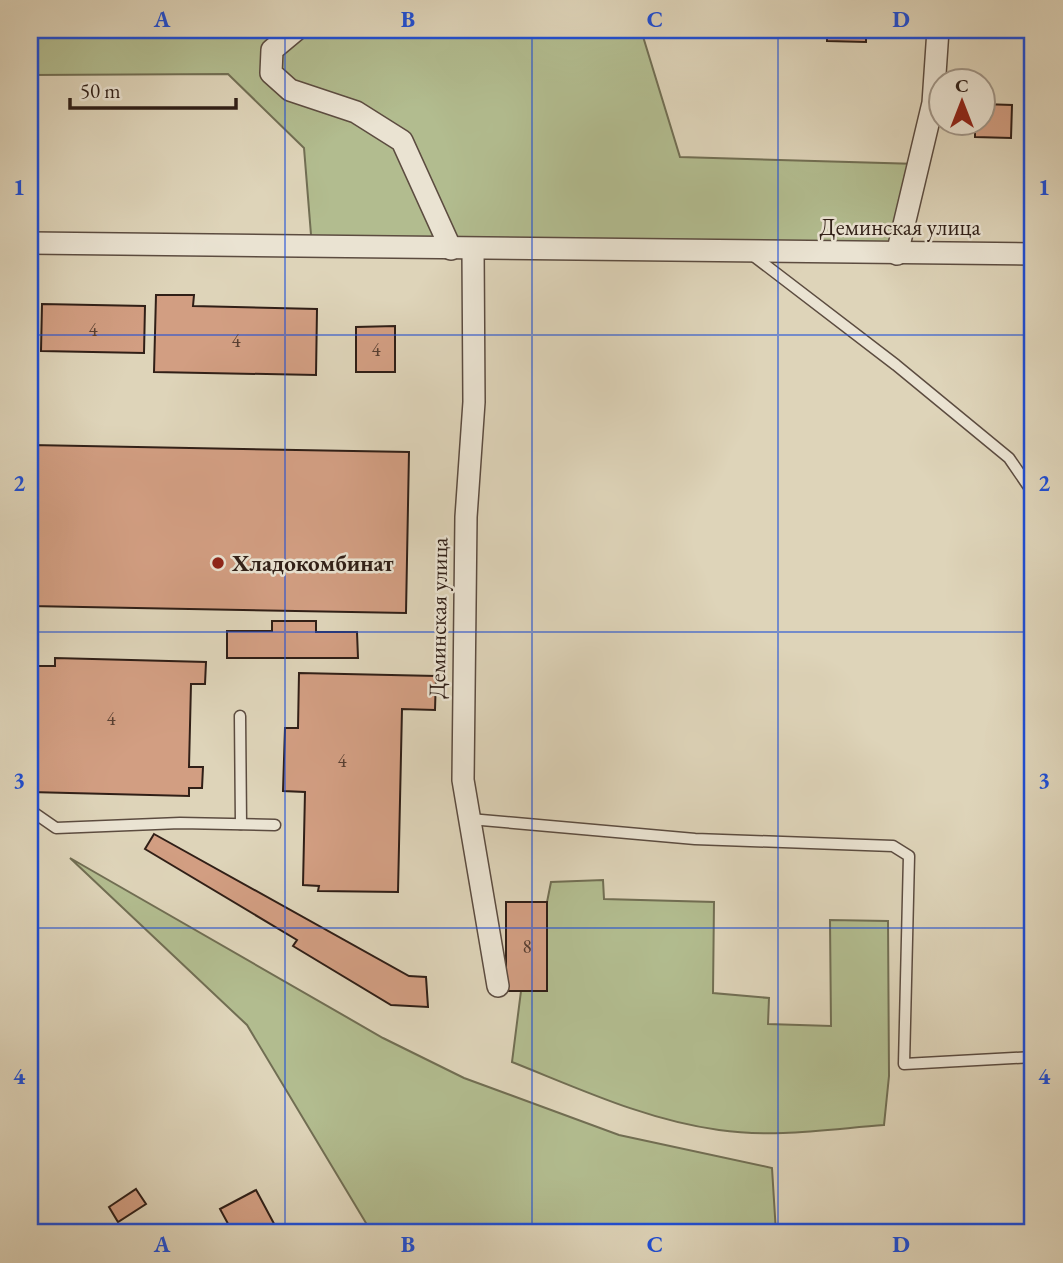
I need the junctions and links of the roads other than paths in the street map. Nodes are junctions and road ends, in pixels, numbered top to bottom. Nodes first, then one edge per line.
1 (296, 30) edge
2 (938, 30) edge
3 (30, 243) edge
4 (451, 249) junction
5 (473, 249) junction
6 (749, 252) junction
7 (897, 254) junction
8 (1033, 254) edge
9 (1033, 494) edge
10 (240, 716) dead end
11 (30, 810) edge
12 (470, 819) junction
13 (241, 824) junction
14 (275, 825) dead end
15 (498, 986) dead end
16 (1033, 1057) edge

1 - 4 street
2 - 7 street
3 - 4 street, Деминская улица
4 - 5 street, Деминская улица
5 - 6 street, Деминская улица
5 - 12 street, Деминская улица
6 - 7 street, Деминская улица
6 - 9 lane
7 - 8 street, Деминская улица
10 - 13 lane
11 - 13 lane
12 - 15 street, Деминская улица
12 - 16 lane
13 - 14 lane

